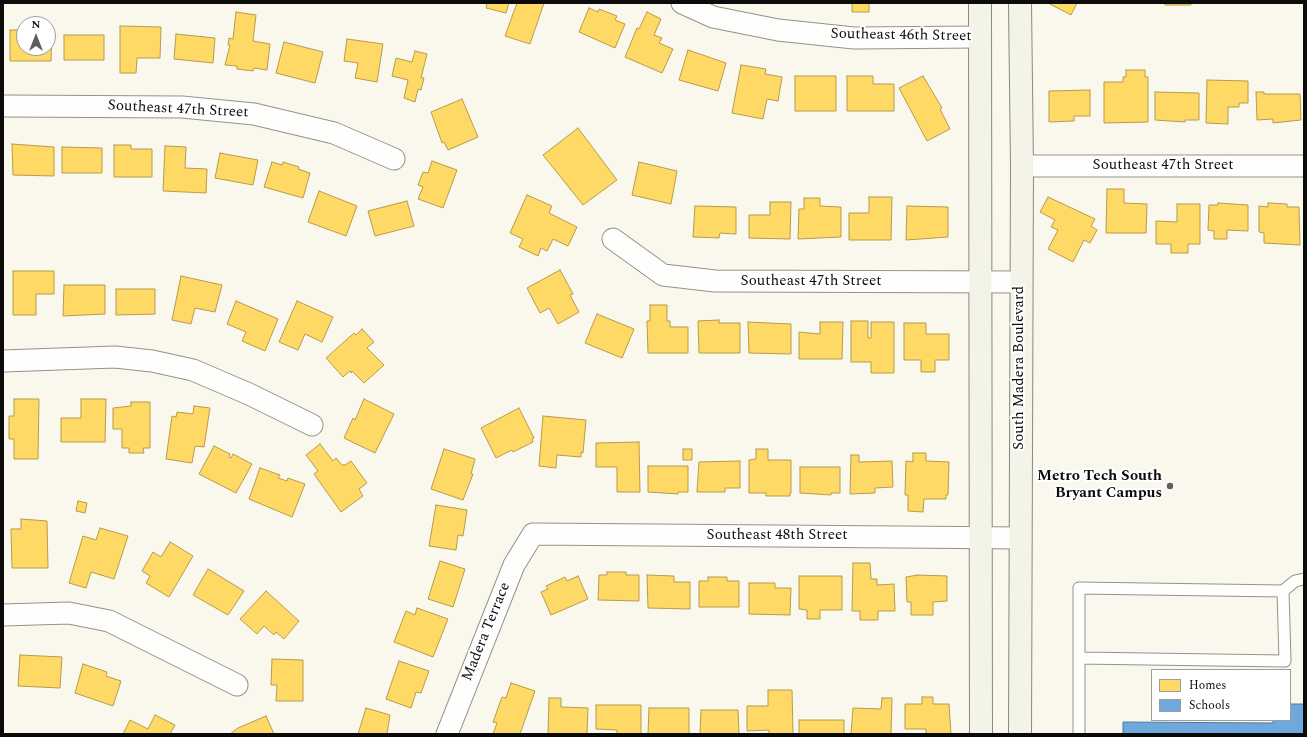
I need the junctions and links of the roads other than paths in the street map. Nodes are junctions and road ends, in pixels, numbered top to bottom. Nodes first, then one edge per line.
1 (682, 3) edge
2 (980, 3) edge
3 (1020, 3) edge
4 (980, 36) junction
5 (3, 106) edge
6 (394, 159) dead end
7 (1022, 166) junction
8 (1304, 166) edge
9 (614, 239) dead end
10 (980, 282) junction
11 (1020, 282) junction
12 (3, 361) edge
13 (312, 425) dead end
14 (534, 534) joint
15 (980, 537) junction
16 (1020, 538) junction
17 (1304, 579) edge
18 (1282, 592) junction
19 (3, 615) edge
20 (1079, 658) junction
21 (237, 686) dead end
22 (448, 734) edge
23 (981, 734) edge
24 (1020, 734) edge
25 (1079, 734) edge

1 - 4 street, Southeast 46th Street
2 - 4 street
3 - 7 street, South Madera Boulevard
4 - 10 street
5 - 6 street, Southeast 47th Street
7 - 8 street, Southeast 47th Street
7 - 11 street, South Madera Boulevard
9 - 10 street, Southeast 47th Street
10 - 11 street, Southeast 47th Street
10 - 15 street
11 - 16 street, South Madera Boulevard
12 - 13 street
14 - 15 street, Southeast 48th Street
14 - 22 street, Madera Terrace
15 - 16 street, Southeast 48th Street
15 - 23 street
16 - 24 street, South Madera Boulevard
17 - 18 lane
18 - 20 lane
18 - 20 lane
19 - 21 street
20 - 25 lane

